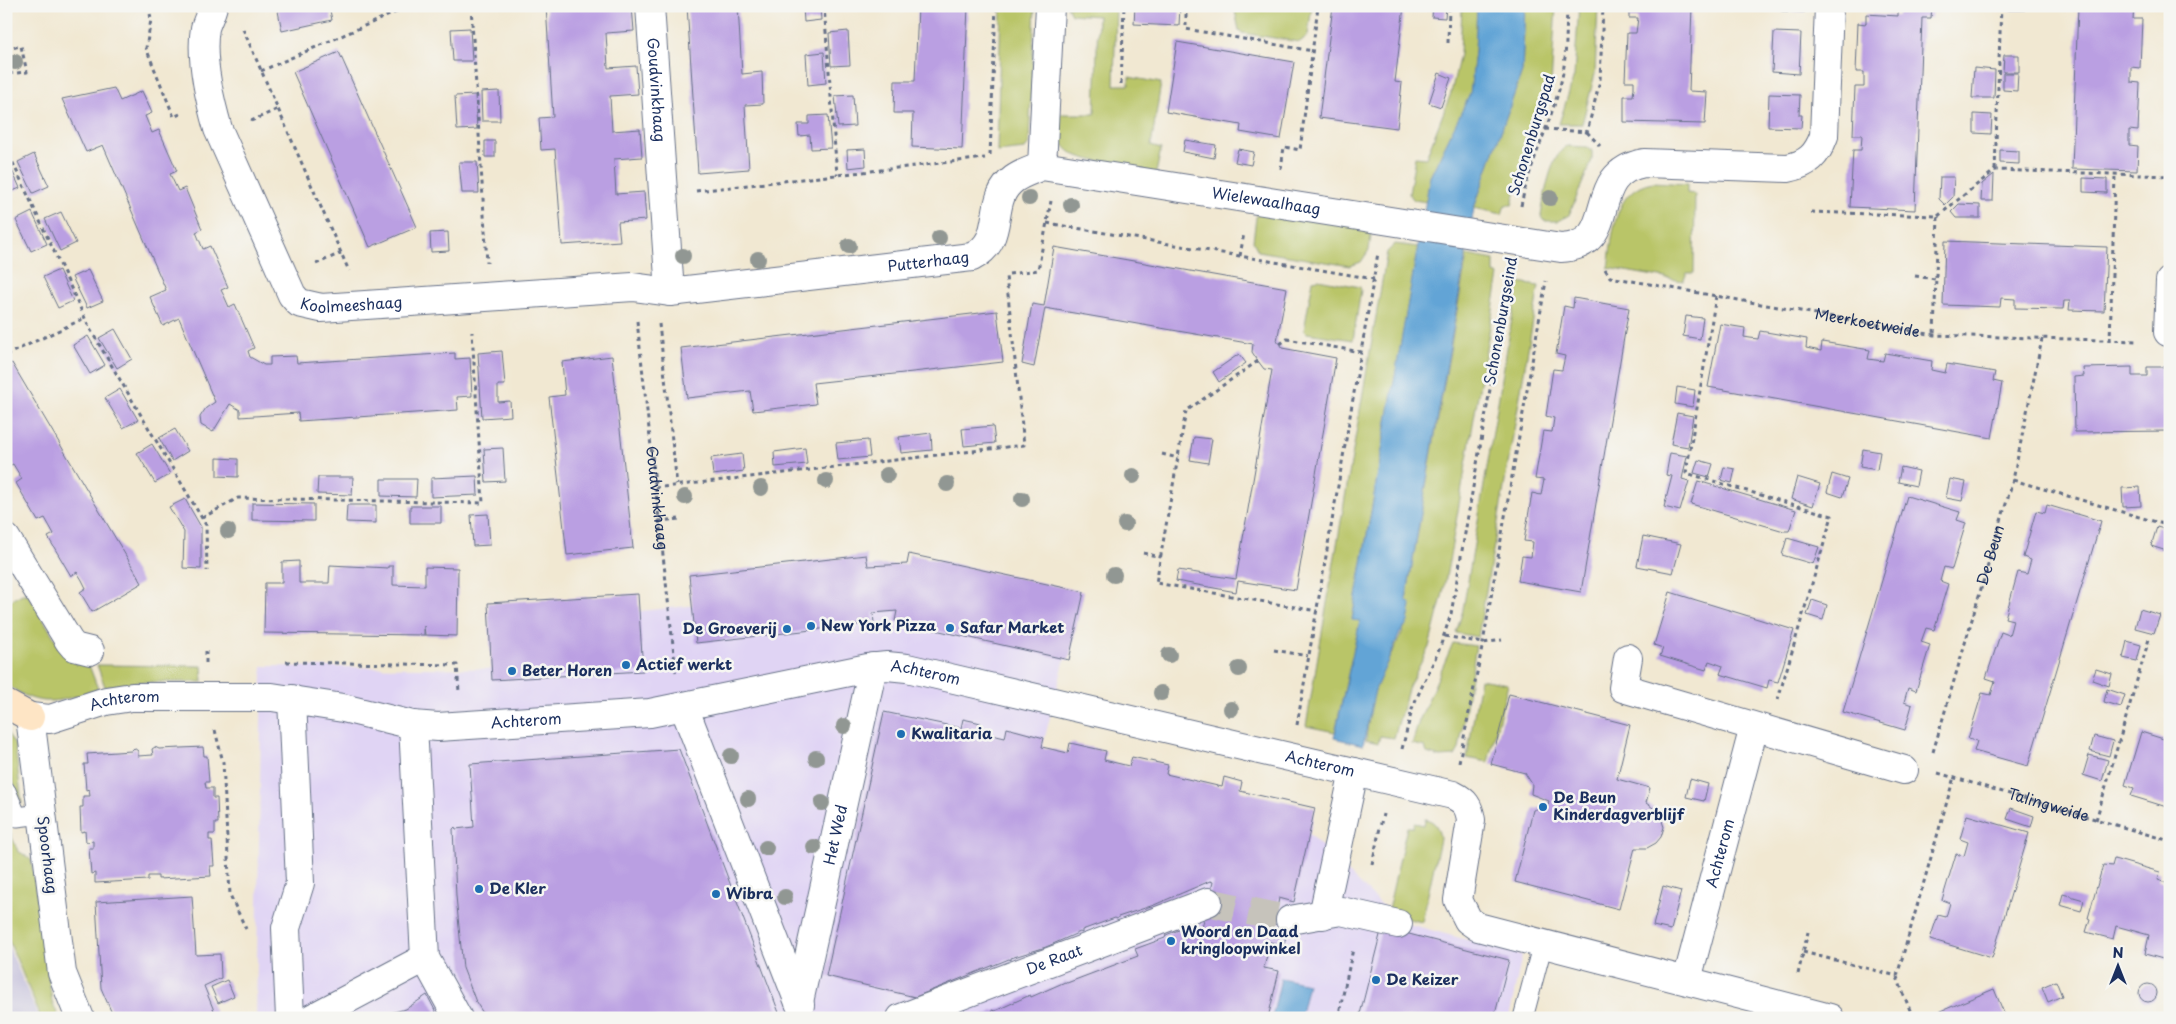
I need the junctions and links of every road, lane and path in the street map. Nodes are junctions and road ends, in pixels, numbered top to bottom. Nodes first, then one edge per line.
1 (149, 6) edge
2 (410, 6) edge
3 (471, 6) edge
4 (650, 6) edge
5 (824, 6) edge
6 (996, 6) edge
7 (1050, 6) edge
8 (1124, 6) edge
9 (1186, 6) edge
10 (1318, 6) edge
11 (1449, 6) edge
12 (1567, 6) edge
13 (1603, 6) edge
14 (1829, 6) edge
15 (2001, 6) edge
16 (210, 13) edge
17 (1448, 43) dead end
18 (6, 49) edge
19 (1312, 51) junction
20 (261, 71) junction
21 (6, 74) edge
22 (1121, 84) dead end
23 (211, 102) junction
24 (1545, 129) junction
25 (6, 148) edge
26 (1300, 150) dead end
27 (990, 158) junction
28 (1042, 166) junction
29 (1994, 170) junction
30 (837, 175) junction
31 (2114, 175) junction
32 (2170, 176) edge
33 (663, 195) junction
34 (1811, 212) dead end
35 (1938, 216) junction
36 (1397, 222) junction
37 (1047, 223) junction
38 (1503, 239) junction
39 (1586, 242) junction
40 (1915, 276) dead end
41 (1374, 279) junction
42 (1935, 279) junction
43 (2170, 281) edge
44 (633, 286) junction
45 (670, 292) junction
46 (1716, 296) junction
47 (480, 297) junction
48 (364, 305) junction
49 (85, 318) junction
50 (2169, 332) edge
51 (1934, 335) junction
52 (2042, 339) junction
53 (2110, 340) junction
54 (1280, 344) dead end
55 (1361, 352) junction
56 (6, 355) edge
57 (1258, 361) dead end
58 (1162, 454) dead end
59 (1178, 458) junction
60 (2013, 480) junction
61 (677, 485) junction
62 (655, 488) junction
63 (202, 518) junction
64 (680, 519) dead end
65 (659, 522) junction
66 (2170, 526) edge
67 (6, 538) edge
68 (1143, 553) dead end
69 (1161, 557) junction
70 (207, 571) dead end
71 (1316, 611) junction
72 (1445, 636) junction
73 (2150, 639) dead end
74 (1502, 640) dead end
75 (1483, 642) junction
76 (1274, 650) dead end
77 (90, 651) dead end
78 (206, 651) dead end
79 (1308, 656) junction
80 (1628, 658) dead end
81 (206, 661) junction
82 (216, 661) dead end
83 (283, 662) dead end
84 (873, 667) junction
85 (205, 696) junction
86 (292, 699) junction
87 (6, 704) edge
88 (684, 707) junction
89 (30, 717) junction
90 (413, 725) junction
91 (460, 725) junction
92 (1761, 728) junction
93 (1291, 757) junction
94 (1930, 760) dead end
95 (1904, 770) dead end
96 (1354, 772) junction
97 (1936, 772) dead end
98 (1954, 777) junction
99 (1395, 781) junction
100 (6, 792) edge
101 (1453, 795) junction
102 (42, 814) junction
103 (2096, 820) junction
104 (2170, 841) edge
105 (1208, 902) tunnel mouth
106 (1322, 915) junction
107 (1290, 920) tunnel mouth
108 (1398, 924) dead end
109 (246, 929) dead end
110 (1808, 932) dead end
111 (1542, 943) junction
112 (1803, 952) junction
113 (425, 958) junction
114 (1897, 976) junction
115 (1687, 980) junction
116 (1790, 1006) junction
117 (802, 1010) edge
118 (1913, 1016) edge
119 (80, 1018) edge
120 (290, 1018) edge
121 (312, 1018) edge
122 (458, 1018) edge
123 (901, 1018) edge
124 (1523, 1018) edge
125 (1830, 1018) edge
126 (1903, 1018) edge

1 - 23 path
2 - 20 path
3 - 47 path
4 - 33 street, Goudvinkhaag
5 - 30 path
6 - 27 path
7 - 28 street
8 - 22 path
9 - 19 path
10 - 19 path
11 - 17 path
12 - 24 path, Schonenburgspad
13 - 24 path
14 - 39 street
15 - 29 path
16 - 20 path
16 - 23 street, Koolmeeshaag
18 - 21 path
19 - 26 path
20 - 48 path
23 - 48 street, Koolmeeshaag
24 - 38 path, Schonenburgspad
25 - 49 path
27 - 28 path
27 - 30 path
28 - 36 street, Wielewaalhaag
28 - 37 path
28 - 45 street, Putterhaag
29 - 31 path
29 - 35 path
30 - 33 path
31 - 32 path
31 - 53 path
33 - 45 street, Goudvinkhaag
34 - 35 path
35 - 42 path
36 - 38 street, Wielewaalhaag
36 - 41 path
37 - 41 path
37 - 61 path
38 - 39 street
38 - 72 path, Schonenburgseind
38 - 75 path, Schonenburgseind
39 - 46 path, Meerkoetweide
40 - 42 path
41 - 55 path
42 - 51 path
43 - 50 street
44 - 45 street, Putterhaag
44 - 47 street, Koolmeeshaag
44 - 62 path, Goudvinkhaag
45 - 61 path
46 - 51 path, Meerkoetweide
46 - 92 path
47 - 48 street, Koolmeeshaag
47 - 63 path
49 - 56 path
49 - 63 path
50 - 53 path, Meerkoetweide
51 - 52 path, Meerkoetweide
52 - 53 path, Meerkoetweide
52 - 60 path, De Beun
54 - 55 path
55 - 71 path
57 - 59 path
58 - 59 path
59 - 69 path
60 - 66 path
60 - 94 path, De Beun
61 - 62 path
62 - 65 path, Goudvinkhaag
63 - 70 path
64 - 65 path
65 - 88 path, Goudvinkhaag
67 - 77 street
68 - 69 path
69 - 71 path
71 - 79 path
72 - 75 path
72 - 99 path, Schonenburgseind
73 - 103 path
74 - 75 path
75 - 101 path, Schonenburgseind
76 - 79 path
78 - 81 path
79 - 93 path
80 - 92 street
81 - 82 path
81 - 85 path
83 - 91 path
84 - 88 street, Achterom
84 - 93 street, Achterom
84 - 117 street, Het Wed
85 - 86 street, Achterom
85 - 89 street, Achterom
85 - 109 path
86 - 90 street, Achterom
86 - 120 street
87 - 89 street
88 - 91 street, Achterom
88 - 117 street, Het Wed
89 - 102 street, Spoorhaag
90 - 91 street, Achterom
90 - 113 street
92 - 95 street
92 - 115 street, Achterom
93 - 96 street, Achterom
96 - 99 street, Achterom
96 - 106 street
97 - 98 path, Talingweide
98 - 103 path, Talingweide
98 - 114 path
99 - 101 street, Achterom
100 - 102 lane
101 - 111 street
102 - 119 street, Spoorhaag
103 - 104 path, Talingweide
105 - 123 street, De Raat
106 - 107 street
106 - 108 street
110 - 112 path
111 - 115 street
111 - 124 lane
112 - 114 path
112 - 116 path
113 - 121 street
113 - 122 street
114 - 118 path
115 - 116 street
116 - 125 street
118 - 126 path

